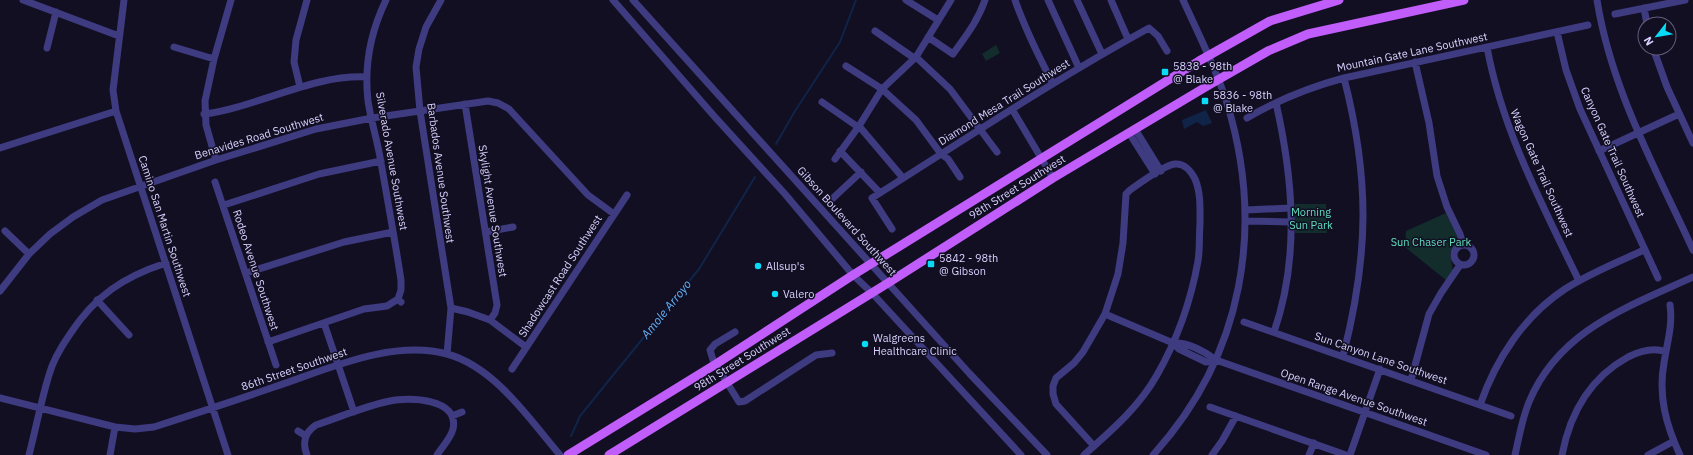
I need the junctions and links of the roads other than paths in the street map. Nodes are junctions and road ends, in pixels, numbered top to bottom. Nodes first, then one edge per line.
1 (23, 0) edge
2 (124, 0) edge
3 (231, 0) edge
4 (307, 0) edge
5 (386, 0) edge
6 (441, 0) edge
7 (613, 0) edge
8 (633, 0) edge
9 (906, 0) edge
10 (951, 0) edge
11 (985, 0) edge
12 (1015, 0) edge
13 (1048, 0) edge
14 (1077, 0) edge
15 (1111, 0) edge
16 (1183, 0) edge
17 (1339, 0) edge
18 (1464, 0) edge
19 (1597, 0) edge
20 (1685, 0) edge
21 (1644, 8) junction
22 (56, 12) junction
23 (1615, 14) dead end
24 (1646, 16) edge
25 (938, 20) junction
26 (1588, 25) dead end
27 (875, 31) dead end
28 (1557, 32) junction
29 (119, 36) junction
30 (928, 37) junction
31 (1128, 39) junction
32 (174, 47) dead end
33 (1487, 47) junction
34 (47, 48) dead end
35 (1167, 51) dead end
36 (1102, 54) junction
37 (1209, 56) junction
38 (1655, 56) edge
39 (915, 57) junction
40 (214, 59) junction
41 (1415, 62) junction
42 (846, 66) dead end
43 (1079, 68) junction
44 (367, 77) junction
45 (1344, 78) junction
46 (1218, 79) junction
47 (1053, 84) junction
48 (300, 88) junction
49 (882, 89) junction
50 (822, 102) dead end
51 (1276, 103) junction
52 (465, 104) junction
53 (1012, 109) junction
54 (116, 111) junction
55 (420, 111) junction
56 (204, 114) junction
57 (1679, 114) junction
58 (372, 118) junction
59 (1247, 118) dead end
60 (859, 127) junction
61 (979, 130) junction
62 (1132, 131) junction
63 (1639, 133) junction
64 (1693, 143) edge
65 (0, 148) edge
66 (840, 151) junction
67 (1599, 151) junction
68 (997, 152) dead end
69 (941, 154) junction
70 (835, 158) dead end
71 (1042, 158) junction
72 (216, 160) junction
73 (381, 162) junction
74 (861, 172) junction
75 (1158, 172) junction
76 (960, 177) dead end
77 (903, 178) junction
78 (1053, 178) junction
79 (215, 182) dead end
80 (141, 186) junction
81 (880, 193) junction
82 (627, 195) dead end
83 (831, 200) dead end
84 (224, 205) junction
85 (1269, 208) junction
86 (1291, 208) junction
87 (1246, 210) junction
88 (614, 214) junction
89 (1246, 222) junction
90 (1270, 222) junction
91 (1291, 222) junction
92 (514, 227) dead end
93 (892, 229) dead end
94 (5, 231) dead end
95 (393, 232) junction
96 (486, 232) junction
97 (1463, 246) junction
98 (1644, 250) junction
99 (1693, 250) edge
100 (29, 254) junction
101 (166, 263) junction
102 (871, 264) junction
103 (1460, 265) junction
104 (246, 273) junction
105 (853, 275) junction
106 (1693, 277) edge
107 (1658, 278) dead end
108 (1579, 281) junction
109 (888, 283) junction
110 (0, 291) edge
111 (872, 293) junction
112 (97, 300) junction
113 (1670, 305) dead end
114 (451, 308) junction
115 (1105, 314) junction
116 (490, 320) junction
117 (1244, 322) dead end
118 (324, 323) junction
119 (735, 332) dead end
120 (1274, 332) junction
121 (130, 335) dead end
122 (268, 342) junction
123 (1173, 343) junction
124 (526, 347) junction
125 (1666, 352) junction
126 (832, 353) dead end
127 (447, 354) junction
128 (1343, 356) junction
129 (1216, 360) junction
130 (716, 364) junction
131 (276, 365) dead end
132 (338, 366) junction
133 (512, 369) dead end
134 (1380, 369) junction
135 (1412, 380) junction
136 (726, 383) junction
137 (0, 398) edge
138 (1480, 405) junction
139 (1210, 407) dead end
140 (41, 408) junction
141 (213, 408) junction
142 (354, 412) junction
143 (462, 412) dead end
144 (1364, 413) junction
145 (452, 416) junction
146 (1236, 416) junction
147 (1511, 416) dead end
148 (115, 427) junction
149 (298, 431) dead end
150 (306, 436) junction
151 (1674, 441) junction
152 (1314, 443) junction
153 (1094, 446) junction
154 (29, 455) edge
155 (110, 455) edge
156 (228, 455) edge
157 (307, 455) edge
158 (437, 455) edge
159 (560, 455) edge
160 (568, 455) edge
161 (609, 455) edge
162 (1021, 455) edge
163 (1047, 455) edge
164 (1084, 455) edge
165 (1152, 455) edge
166 (1212, 455) edge
167 (1309, 455) edge
168 (1346, 455) edge
169 (1350, 455) edge
170 (1486, 455) edge
171 (1515, 455) edge
172 (1562, 455) edge
173 (1648, 455) edge
174 (1680, 455) edge

1 - 22 street
2 - 29 street, Camino San Martin Southwest
3 - 40 street
4 - 48 street
5 - 44 street, Silverado Avenue Southwest
6 - 55 street, Barbados Avenue Southwest
7 - 105 street
8 - 102 street, Gibson Boulevard Southwest
9 - 25 street
10 - 25 street
11 - 30 street
12 - 47 street
13 - 43 street
14 - 36 street
15 - 31 street
16 - 37 street
17 - 37 main road, 98th Street Southwest
18 - 46 main road, 98th Street Southwest
19 - 63 street
20 - 21 street
21 - 23 street
21 - 24 street
22 - 29 street
22 - 34 street
25 - 30 street
26 - 28 street, Mountain Gate Lane Southwest
27 - 39 street
28 - 33 street, Mountain Gate Lane Southwest
28 - 67 street, Canyon Gate Trail Southwest
29 - 54 street, Camino San Martin Southwest
30 - 39 street
31 - 35 street, Diamond Mesa Trail Southwest
31 - 36 street, Diamond Mesa Trail Southwest
32 - 40 street
33 - 41 street, Mountain Gate Lane Southwest
33 - 108 street, Wagon Gate Trail Southwest
36 - 43 street, Diamond Mesa Trail Southwest
37 - 46 street
37 - 71 main road, 98th Street Southwest
38 - 57 street
39 - 49 street
39 - 61 street
40 - 56 street
41 - 45 street, Mountain Gate Lane Southwest
41 - 97 street
42 - 49 street
43 - 47 street, Diamond Mesa Trail Southwest
44 - 48 street
44 - 58 street, Silverado Avenue Southwest
45 - 51 street, Mountain Gate Lane Southwest
45 - 128 street
46 - 62 main road, 98th Street Southwest
46 - 87 street
47 - 53 street, Diamond Mesa Trail Southwest
48 - 56 street
49 - 60 street
49 - 69 street
50 - 60 street
51 - 59 street, Mountain Gate Lane Southwest
51 - 86 street
52 - 55 street, Benavides Road Southwest
52 - 88 street, Benavides Road Southwest
52 - 96 street, Skylight Avenue Southwest
53 - 61 street, Diamond Mesa Trail Southwest
53 - 71 street
54 - 65 street
54 - 80 street, Camino San Martin Southwest
55 - 58 street, Benavides Road Southwest
55 - 114 street, Barbados Avenue Southwest
56 - 72 street
57 - 63 street
57 - 64 street
58 - 72 street, Benavides Road Southwest
58 - 73 street, Silverado Avenue Southwest
60 - 66 street
60 - 77 street
61 - 68 street
61 - 69 street, Diamond Mesa Trail Southwest
62 - 75 street
62 - 78 main road, 98th Street Southwest
63 - 67 street
63 - 99 street
66 - 70 street
66 - 74 street
67 - 98 street, Canyon Gate Trail Southwest
69 - 76 street
69 - 77 street, Diamond Mesa Trail Southwest
71 - 78 street
71 - 102 main road, 98th Street Southwest
72 - 80 street, Benavides Road Southwest
73 - 84 street
73 - 95 street, Silverado Avenue Southwest
74 - 81 street
74 - 83 street
75 - 115 street
75 - 123 street
77 - 81 street, Diamond Mesa Trail Southwest
78 - 109 main road, 98th Street Southwest
79 - 84 street, Rodeo Avenue Southwest
80 - 100 street, Benavides Road Southwest
80 - 101 street, Camino San Martin Southwest
81 - 93 street, Diamond Mesa Trail Southwest
82 - 88 street, Shadowcast Road Southwest
84 - 104 street, Rodeo Avenue Southwest
85 - 86 street
85 - 87 street
85 - 90 street
86 - 91 street
87 - 89 street
88 - 124 street, Shadowcast Road Southwest
89 - 90 street
89 - 129 street
90 - 91 street
91 - 120 street
92 - 96 street
94 - 100 street
95 - 104 street
95 - 118 street, Silverado Avenue Southwest
96 - 116 street, Skylight Avenue Southwest
97 - 103 street
97 - 103 street
98 - 107 street, Canyon Gate Trail Southwest
98 - 108 street
100 - 110 street, Benavides Road Southwest
101 - 112 street
101 - 141 street, Camino San Martin Southwest
102 - 105 main road, 98th Street Southwest
102 - 109 street, Gibson Boulevard Southwest
103 - 135 street
104 - 122 street, Rodeo Avenue Southwest
105 - 111 street
105 - 130 main road, 98th Street Southwest
106 - 171 street
108 - 138 street
109 - 111 main road, 98th Street Southwest
109 - 163 street, Gibson Boulevard Southwest
111 - 136 main road, 98th Street Southwest
111 - 162 street
112 - 121 street
112 - 140 street
113 - 125 street
114 - 116 street
114 - 127 street, Barbados Avenue Southwest
115 - 123 street, Open Range Avenue Southwest
115 - 153 street
116 - 124 street
117 - 120 street, Sun Canyon Lane Southwest
118 - 122 street
118 - 132 street
119 - 130 street
120 - 128 street, Sun Canyon Lane Southwest
122 - 131 street, Rodeo Avenue Southwest
123 - 129 street, Open Range Avenue Southwest
123 - 153 street
124 - 133 street, Shadowcast Road Southwest
125 - 151 street
125 - 172 street
126 - 136 street
127 - 132 street, 86th Street Southwest
127 - 159 street, 86th Street Southwest
128 - 134 street, Sun Canyon Lane Southwest
129 - 144 street, Open Range Avenue Southwest
129 - 165 street
130 - 136 street
130 - 160 main road, 98th Street Southwest
132 - 141 street, 86th Street Southwest
132 - 142 street
134 - 135 street, Sun Canyon Lane Southwest
134 - 144 street
135 - 138 street, Sun Canyon Lane Southwest
136 - 161 main road, 98th Street Southwest
137 - 140 street, 86th Street Southwest
138 - 147 street, Sun Canyon Lane Southwest
139 - 146 street
140 - 148 street, 86th Street Southwest
140 - 154 street
141 - 148 street, 86th Street Southwest
141 - 156 street, Camino San Martin Southwest
142 - 145 street
142 - 150 street
143 - 145 street
144 - 169 street
144 - 170 street, Open Range Avenue Southwest
145 - 158 street
146 - 152 street
146 - 166 street
148 - 155 street
149 - 150 street
150 - 157 street
151 - 173 street
151 - 174 street
152 - 167 street
152 - 168 street
153 - 164 street

